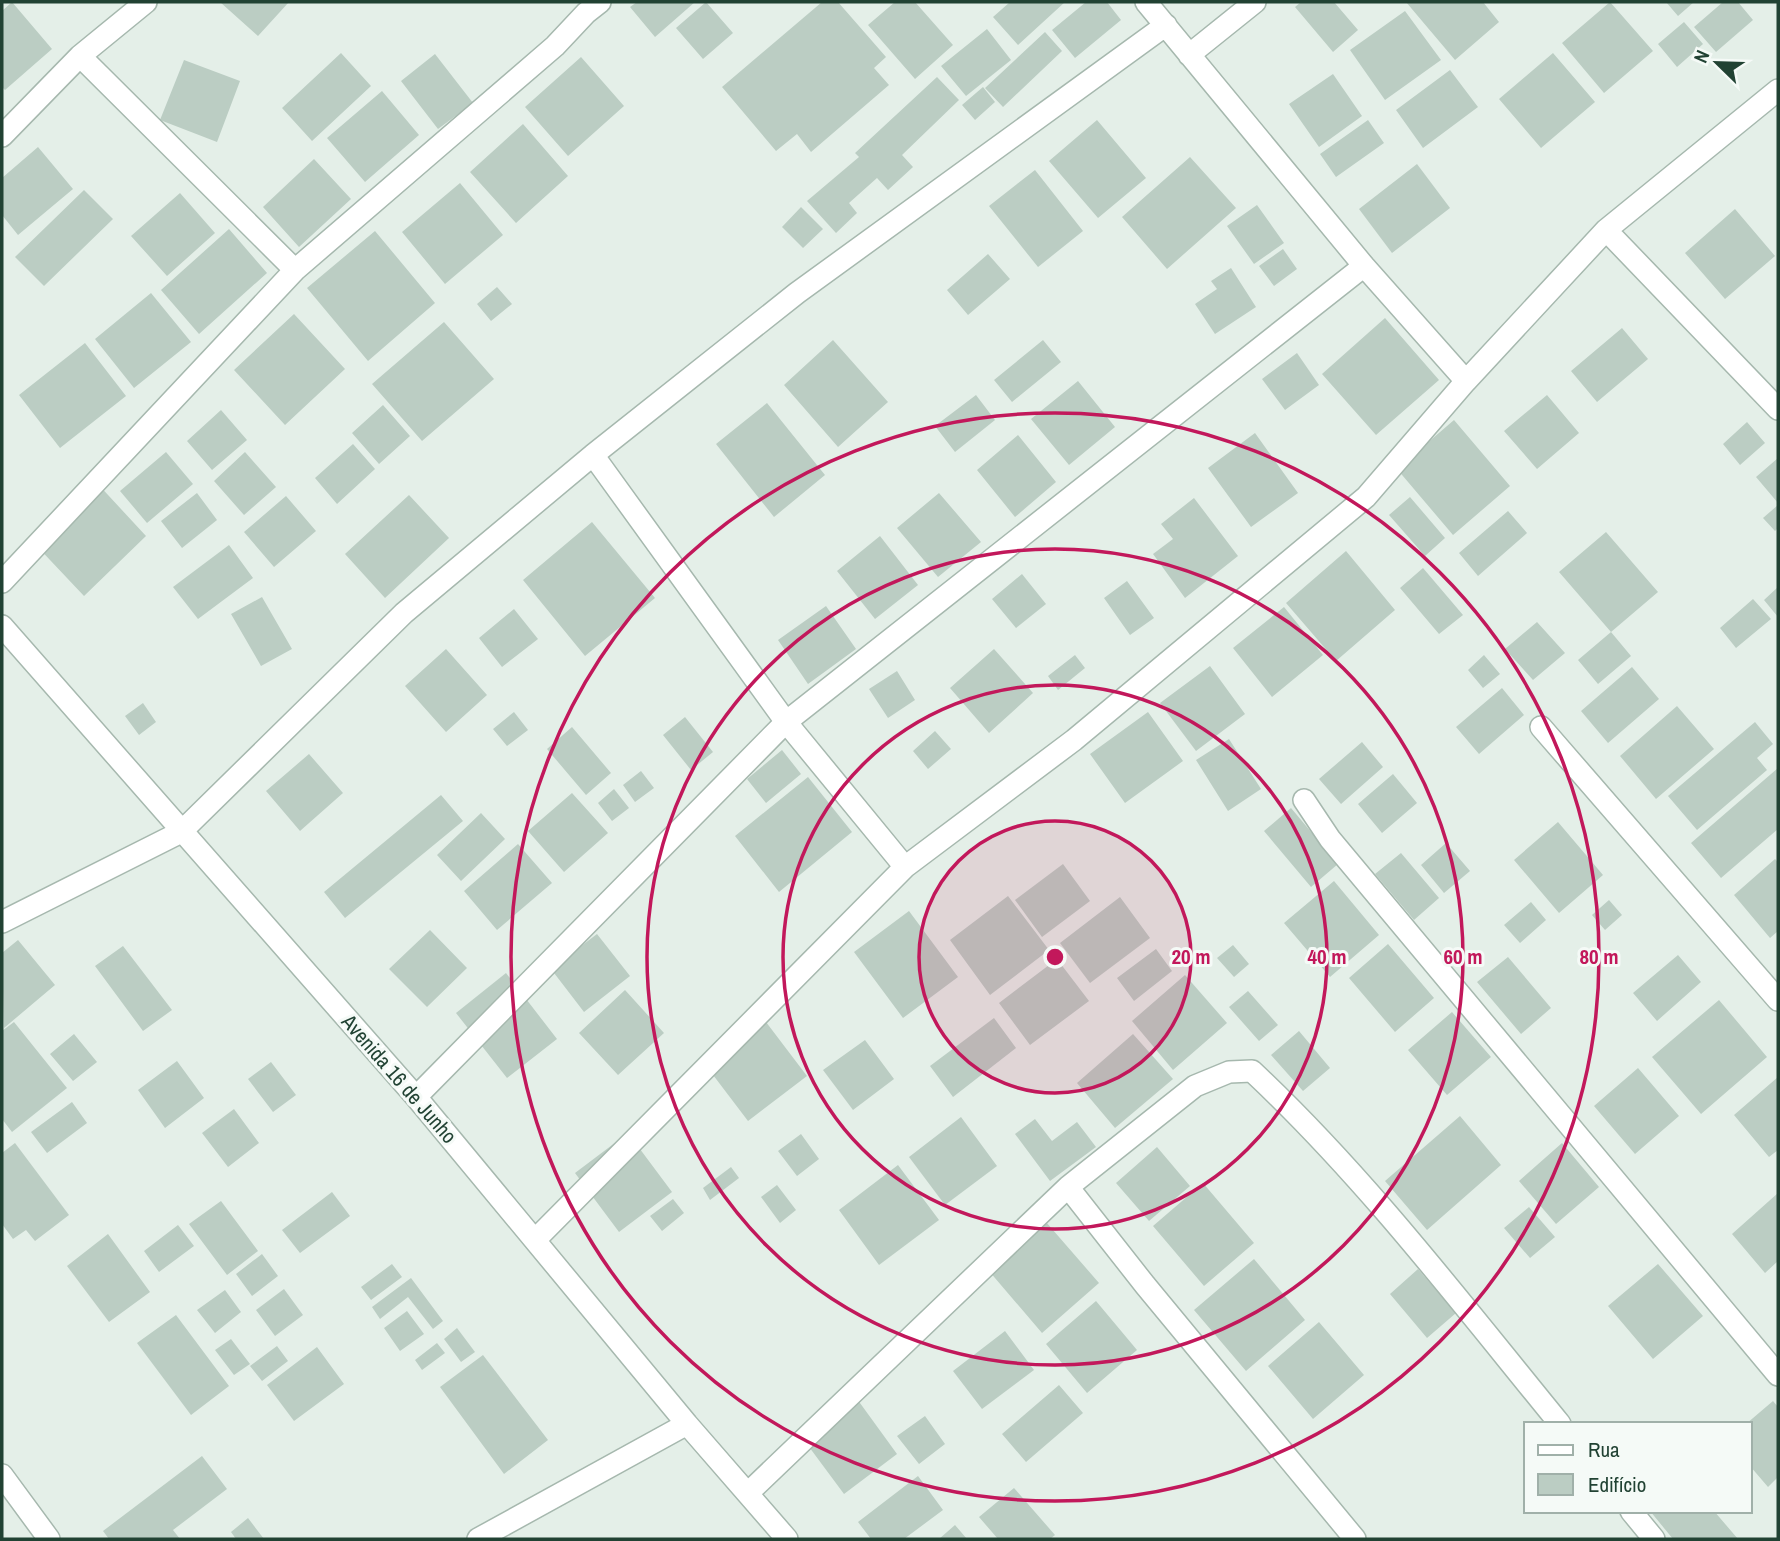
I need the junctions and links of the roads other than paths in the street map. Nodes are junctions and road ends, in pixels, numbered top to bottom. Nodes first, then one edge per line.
1 (146, 2) edge
2 (1146, 2) edge
3 (1255, 2) edge
4 (587, 5) edge
5 (1166, 25) junction
6 (1189, 55) junction
7 (80, 56) junction
8 (1778, 90) edge
9 (2, 136) edge
10 (1606, 230) junction
11 (1364, 266) junction
12 (295, 270) junction
13 (1466, 382) junction
14 (1778, 409) edge
15 (593, 455) junction
16 (2, 582) edge
17 (2, 626) edge
18 (786, 722) junction
19 (1541, 727) dead end
20 (1304, 800) dead end
21 (181, 832) junction
22 (905, 867) junction
23 (2, 922) edge
24 (1778, 1000) edge
25 (416, 1097) junction
26 (1068, 1187) junction
27 (536, 1239) junction
28 (1778, 1375) edge
29 (1558, 1422) edge
30 (687, 1424) junction
31 (2, 1475) edge
32 (748, 1493) junction
33 (1633, 1513) edge
34 (49, 1539) edge
35 (478, 1539) edge
36 (787, 1539) edge
37 (1355, 1539) edge
38 (1654, 1539) edge

1 - 7 street
2 - 5 street
3 - 6 street
4 - 12 street
5 - 6 street
5 - 15 street
6 - 11 street
7 - 9 street
7 - 12 street
8 - 10 street
10 - 13 street
10 - 14 street
11 - 13 street
11 - 18 street
12 - 16 street
13 - 22 street
15 - 18 street
15 - 21 street
17 - 21 street, Avenida 16 de Junho
18 - 22 street
18 - 25 street
19 - 24 street
20 - 28 street
21 - 23 street
21 - 25 street, Avenida 16 de Junho
22 - 27 street
25 - 27 street, Avenida 16 de Junho
26 - 29 street
26 - 32 street
26 - 37 street
27 - 30 street, Avenida 16 de Junho
30 - 32 street, Avenida 16 de Junho
30 - 35 street
31 - 34 street
32 - 36 street, Avenida 16 de Junho
33 - 38 street

